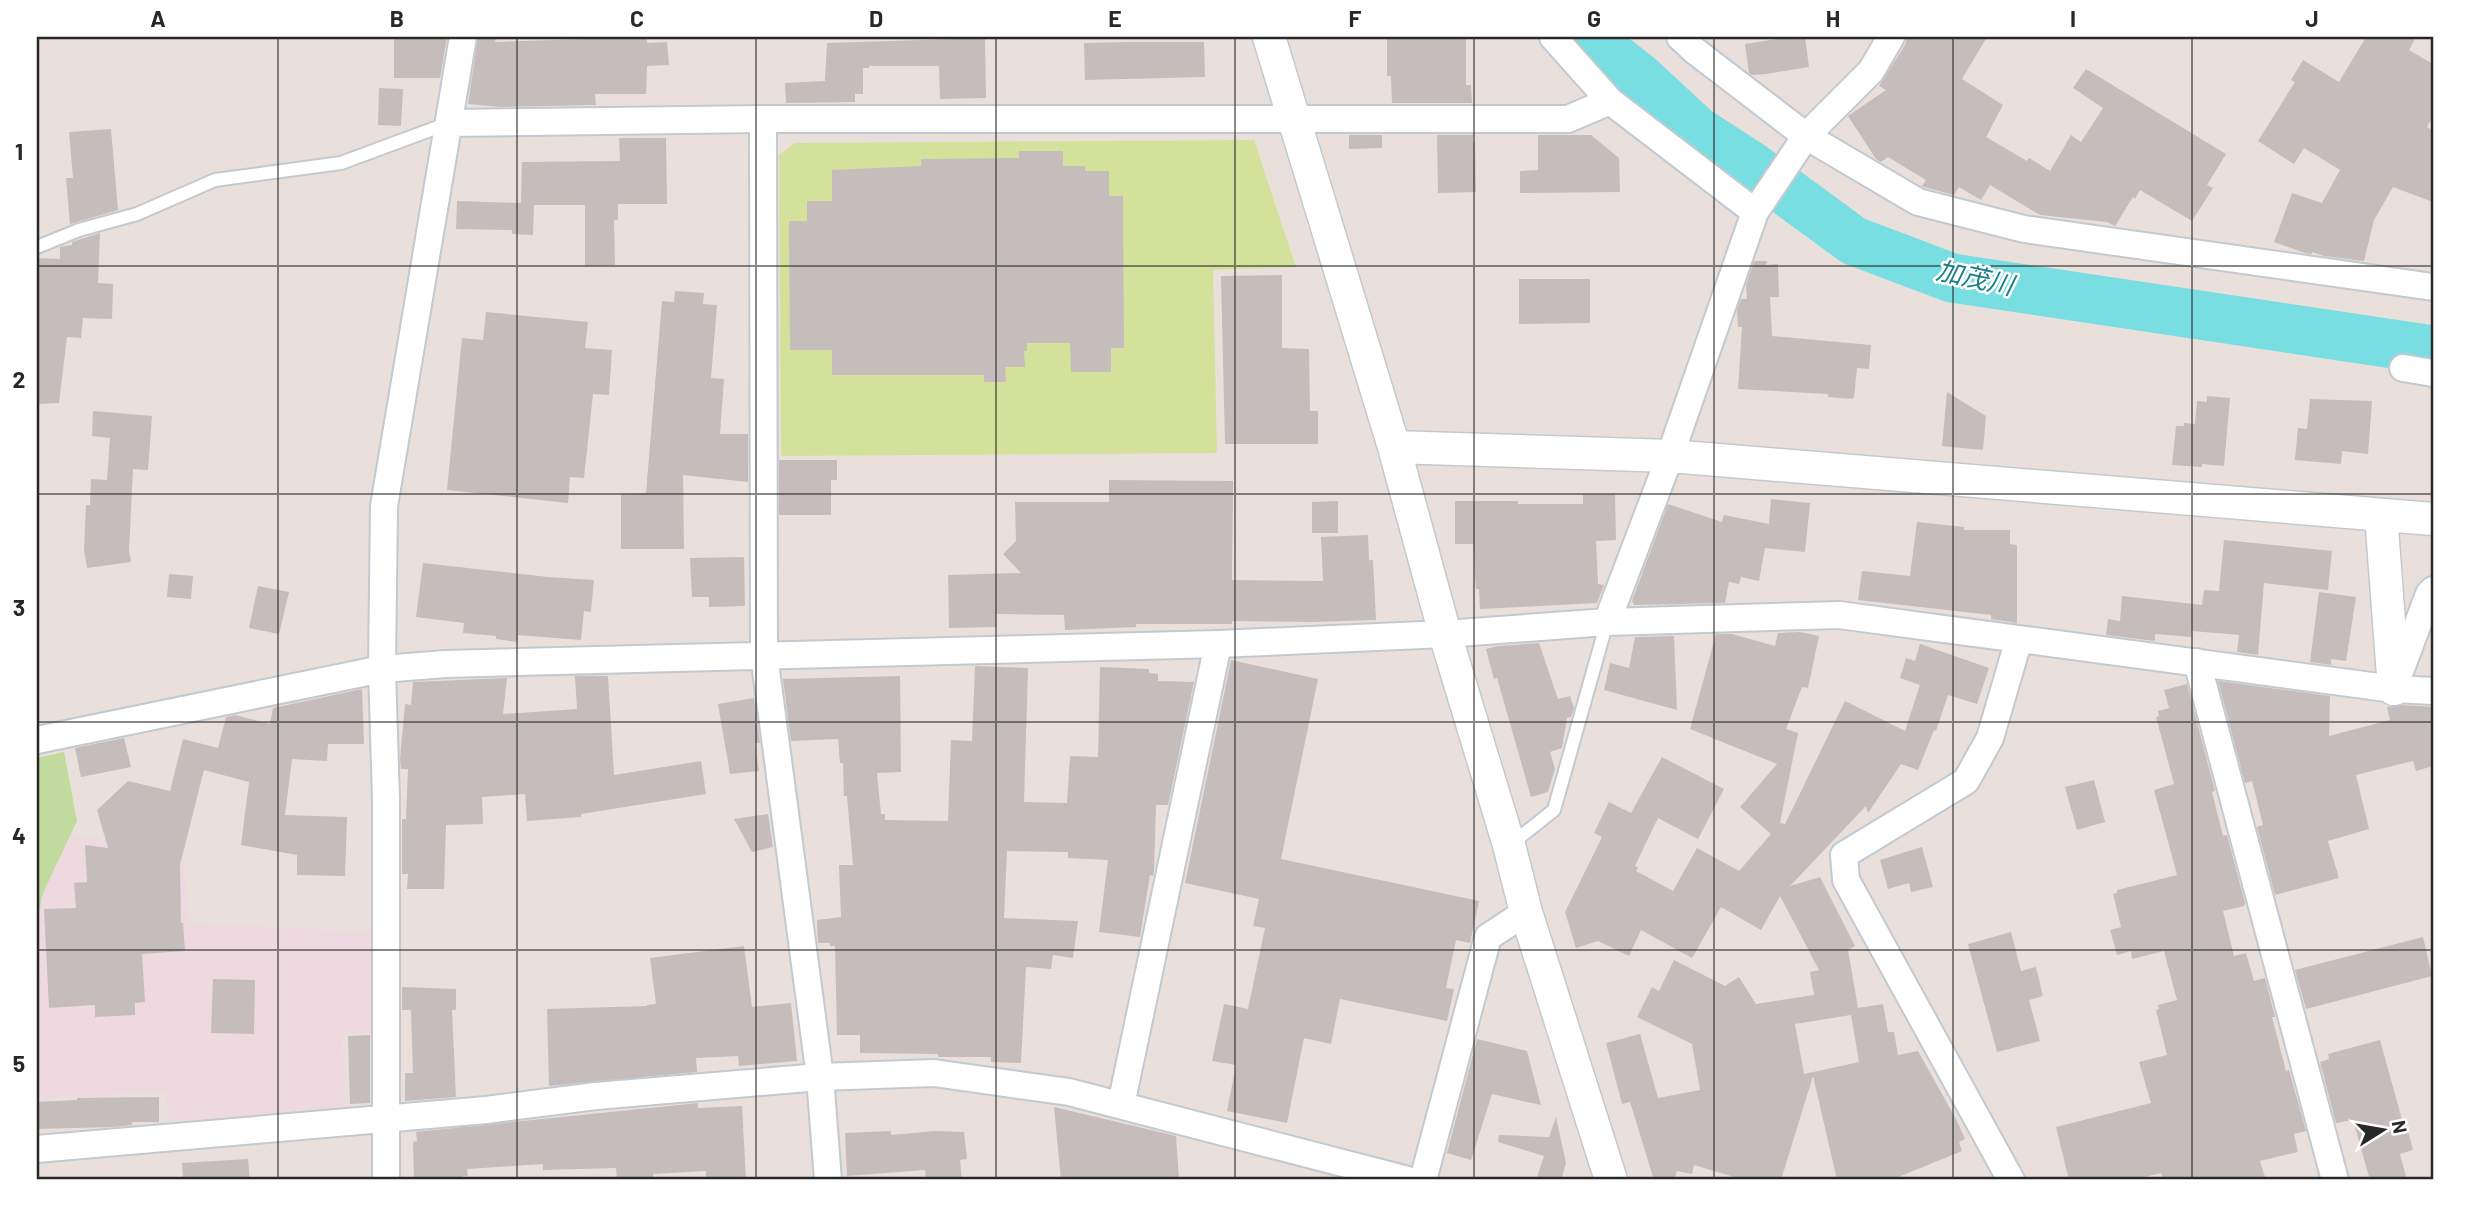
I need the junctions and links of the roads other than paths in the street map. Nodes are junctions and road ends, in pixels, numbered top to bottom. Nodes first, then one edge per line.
1 (463, 37) edge
2 (1269, 37) edge
3 (1553, 37) edge
4 (1680, 37) edge
5 (1891, 37) edge
6 (1610, 101) junction
7 (1294, 118) junction
8 (763, 120) junction
9 (449, 123) junction
10 (1806, 136) junction
11 (1755, 212) junction
12 (37, 247) edge
13 (2433, 287) edge
14 (2403, 368) dead end
15 (2433, 373) edge
16 (1394, 447) junction
17 (1670, 456) junction
18 (2381, 515) junction
19 (2433, 519) edge
20 (2433, 590) edge
21 (1607, 622) junction
22 (1445, 634) junction
23 (2020, 639) junction
24 (1218, 644) junction
25 (764, 655) junction
26 (2197, 662) junction
27 (382, 669) junction
28 (2394, 689) junction
29 (2433, 691) edge
30 (37, 740) edge
31 (1509, 845) junction
32 (1526, 912) junction
33 (820, 1077) junction
34 (1121, 1105) junction
35 (386, 1118) junction
36 (37, 1149) edge
37 (386, 1180) edge
38 (828, 1180) edge
39 (1408, 1180) edge
40 (1423, 1180) edge
41 (1611, 1180) edge
42 (2011, 1180) edge
43 (2335, 1180) edge

1 - 9 street
2 - 7 street
3 - 6 street
4 - 10 street
5 - 10 street
6 - 7 street
6 - 11 street
7 - 8 street
7 - 16 street
8 - 9 street
8 - 25 street
9 - 12 lane
9 - 27 street
10 - 11 street
10 - 13 street
11 - 17 street
14 - 15 street
16 - 17 street
16 - 22 street
17 - 18 street
17 - 21 street
18 - 19 street
18 - 28 street
20 - 28 street
21 - 22 street
21 - 23 street
21 - 31 lane
22 - 24 street
22 - 31 street
23 - 26 street
23 - 42 street
24 - 25 street
24 - 34 street
25 - 27 street
25 - 33 street
26 - 28 street
26 - 43 street
27 - 30 street
27 - 35 street
28 - 29 street
31 - 32 street
32 - 40 street
32 - 41 street
33 - 34 street
33 - 35 street
33 - 38 street
34 - 39 street
35 - 36 street
35 - 37 street

